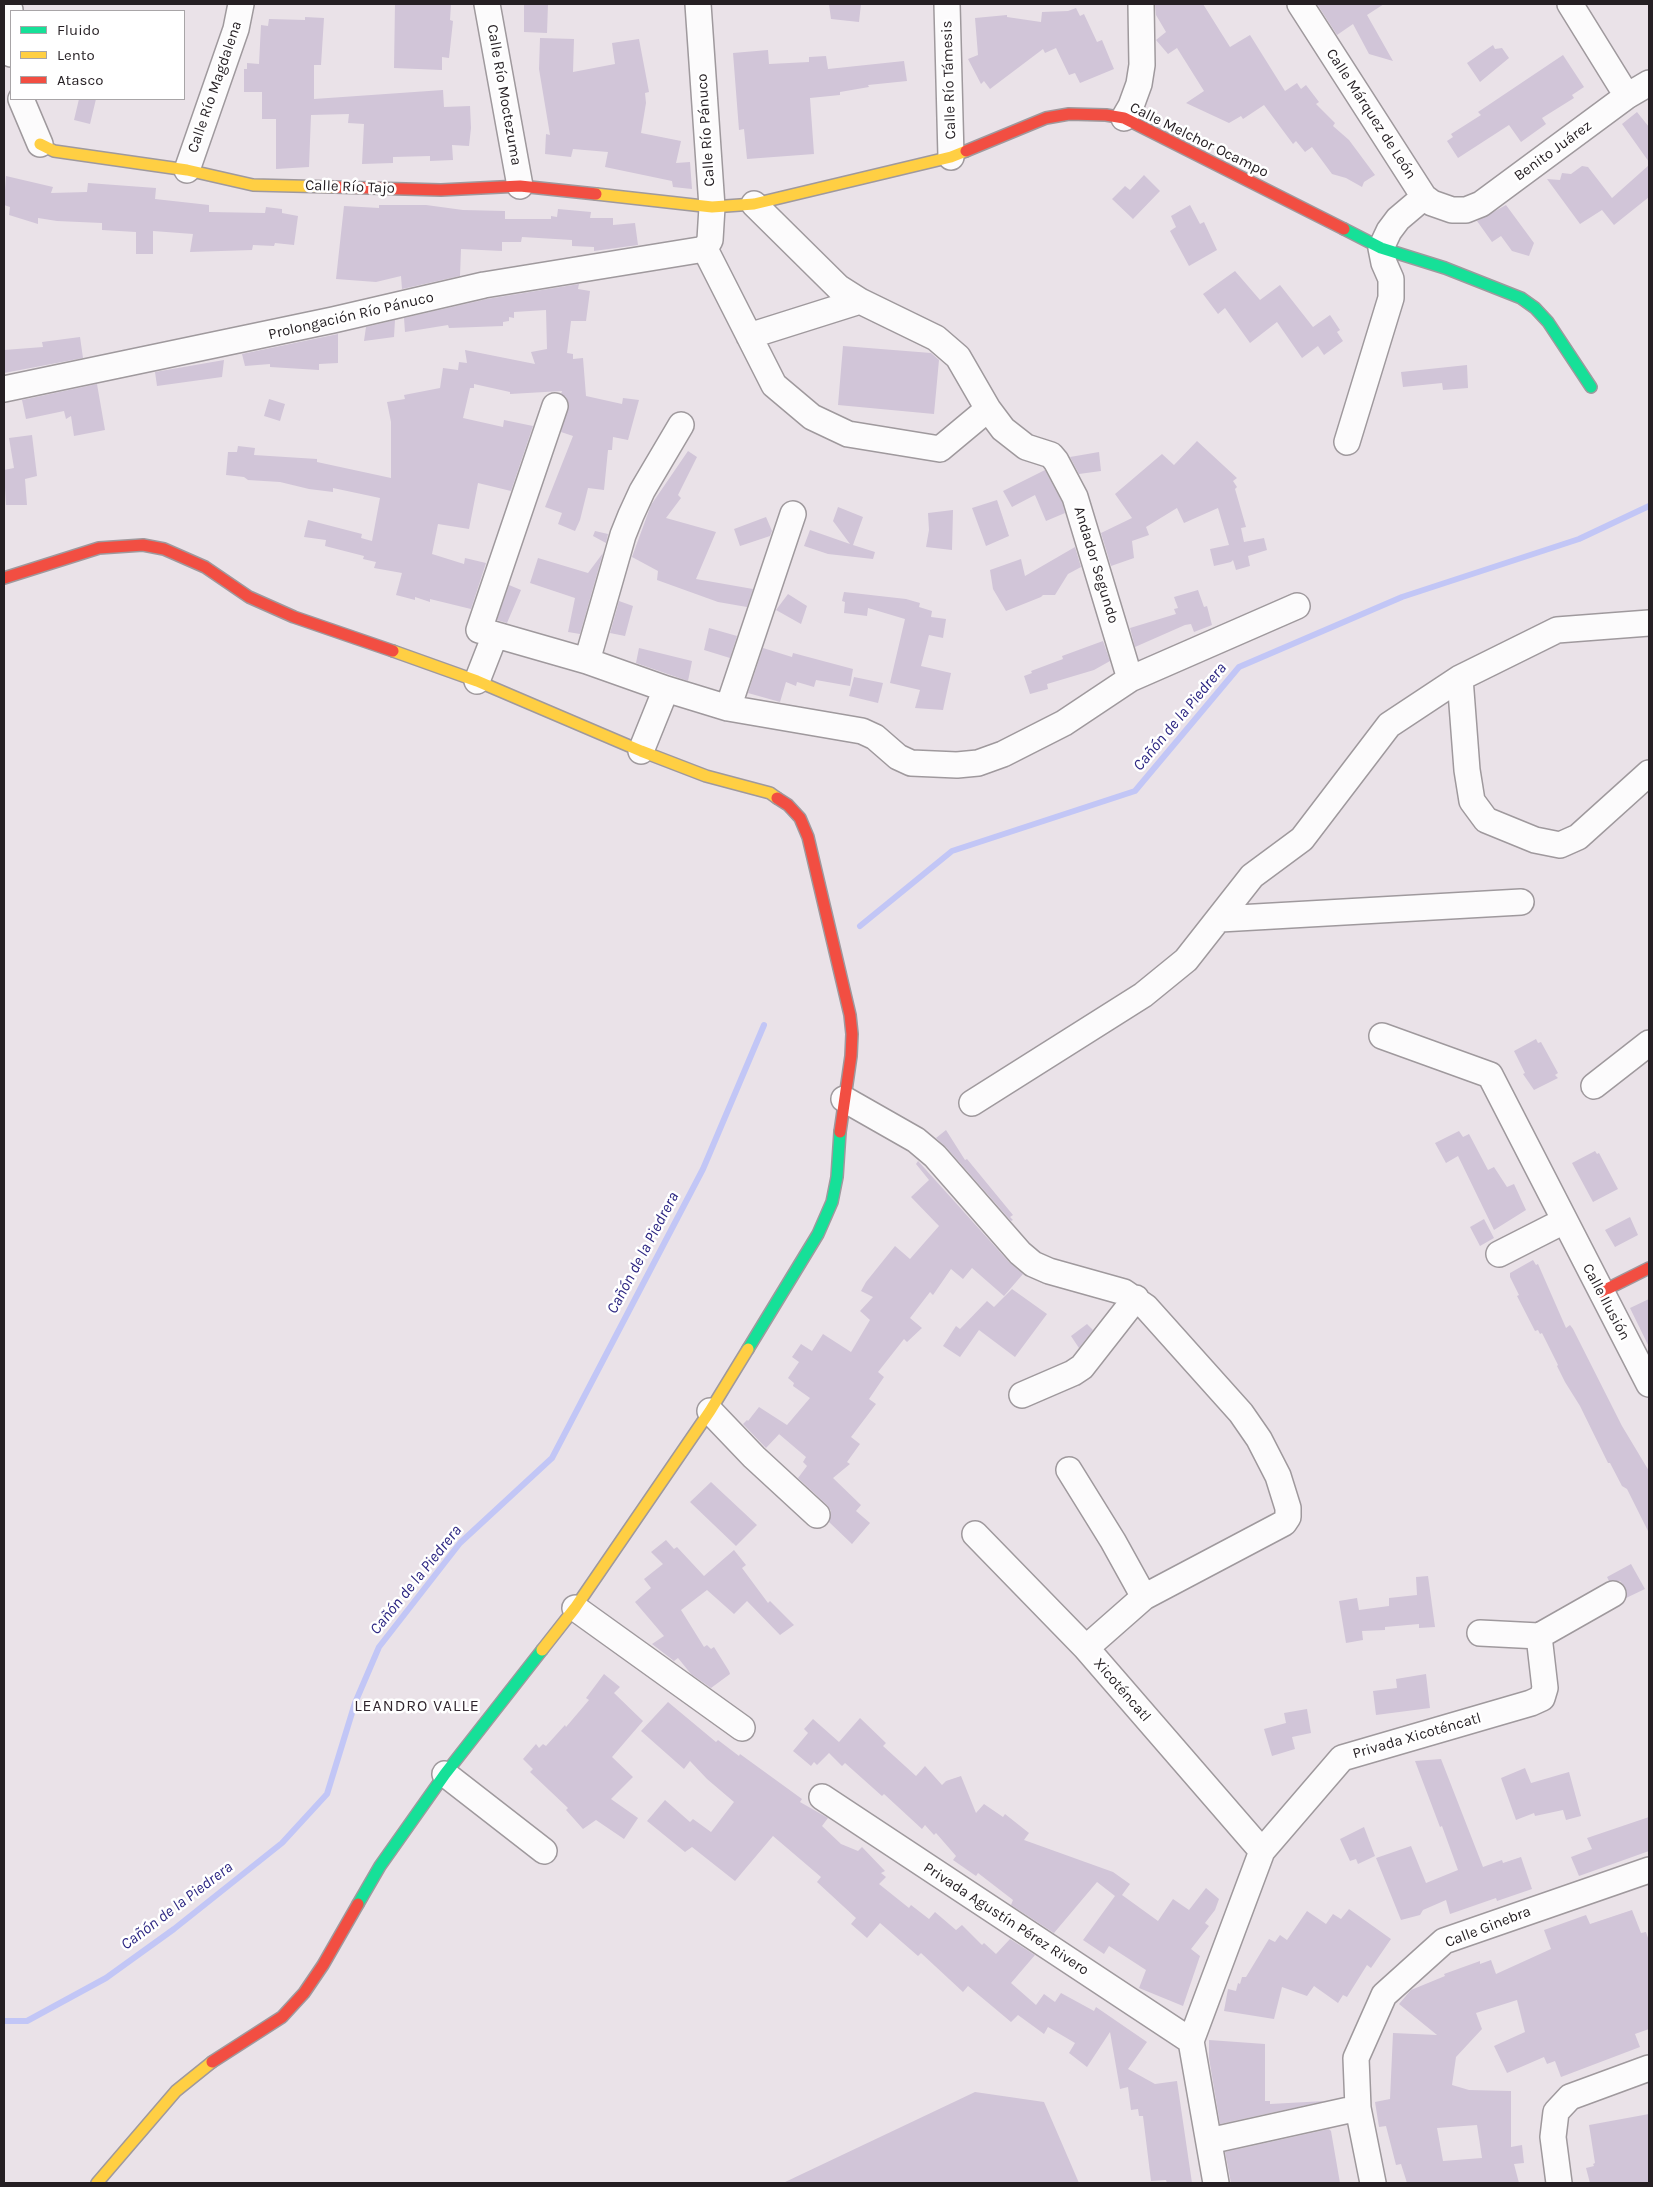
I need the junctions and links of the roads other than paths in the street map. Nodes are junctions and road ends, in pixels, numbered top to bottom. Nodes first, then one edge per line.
1 (241, 4) edge
2 (487, 4) edge
3 (698, 4) edge
4 (947, 4) edge
5 (1141, 4) edge
6 (1300, 4) edge
7 (1570, 4) edge
8 (1649, 83) edge
9 (1628, 96) junction
10 (21, 100) edge
11 (1124, 118) junction
12 (40, 144) joint
13 (951, 157) junction
14 (187, 170) junction
15 (520, 186) junction
16 (1424, 196) junction
17 (754, 204) junction
18 (712, 207) junction
19 (1452, 210) joint
20 (1381, 248) junction
21 (702, 250) junction
22 (860, 301) junction
23 (749, 336) junction
24 (1591, 387) dead end
25 (4, 390) edge
26 (555, 406) dead end
27 (988, 409) junction
28 (681, 425) dead end
29 (1347, 442) dead end
30 (793, 514) dead end
31 (4, 578) edge
32 (1297, 606) dead end
33 (1649, 624) edge
34 (495, 635) junction
35 (587, 661) junction
36 (1460, 678) junction
37 (1130, 679) junction
38 (477, 680) junction
39 (666, 689) junction
40 (728, 708) junction
41 (641, 751) junction
42 (1649, 773) edge
43 (1521, 902) dead end
44 (1220, 919) junction
45 (1382, 1036) dead end
46 (1649, 1043) edge
47 (1594, 1086) dead end
48 (844, 1100) junction
49 (972, 1103) dead end
50 (1564, 1221) junction
51 (1499, 1254) dead end
52 (1649, 1268) edge
53 (1601, 1292) junction
54 (1136, 1298) junction
55 (1649, 1384) edge
56 (1022, 1395) dead end
57 (710, 1411) junction
58 (1069, 1470) dead end
59 (817, 1515) dead end
60 (976, 1534) dead end
61 (1613, 1594) dead end
62 (1144, 1597) junction
63 (576, 1608) junction
64 (1480, 1634) dead end
65 (1539, 1636) junction
66 (1086, 1648) junction
67 (742, 1728) dead end
68 (445, 1774) junction
69 (822, 1797) dead end
70 (544, 1850) dead end
71 (1262, 1851) junction
72 (1649, 1870) edge
73 (1191, 2040) junction
74 (1649, 2068) edge
75 (1358, 2108) junction
76 (1209, 2141) junction
77 (97, 2183) edge
78 (1216, 2183) edge
79 (1373, 2183) edge
80 (1560, 2183) edge

1 - 14 street, Calle Río Magdalena
2 - 15 street, Calle Río Moctezuma
3 - 18 street, Calle Río Pánuco
4 - 13 street, Calle Río Támesis
5 - 11 street
6 - 16 street, Calle Márquez de León
7 - 9 street
8 - 9 street, Benito Juárez
9 - 19 street, Benito Juárez
10 - 12 street, Calle Río Tajo
11 - 13 street, Calle Melchor Ocampo
11 - 20 street, Calle Melchor Ocampo
12 - 14 street, Calle Río Tajo
13 - 17 street, Calle Melchor Ocampo
14 - 15 street, Calle Río Tajo
15 - 18 street, Calle Río Tajo
16 - 19 street, Calle Márquez de León
16 - 20 street
17 - 18 street, Calle Melchor Ocampo
17 - 22 street
18 - 21 street, Calle Río Pánuco
20 - 24 street, Calle Melchor Ocampo
20 - 29 street
21 - 23 street
21 - 25 street, Prolongación Río Pánuco
22 - 23 street
22 - 27 street
23 - 27 street
26 - 34 street
27 - 37 street, Andador Segundo
28 - 35 street
30 - 40 street
31 - 38 street
32 - 37 street
33 - 36 street
34 - 35 street
34 - 38 street
35 - 39 street
36 - 42 street
36 - 44 street
37 - 40 street
38 - 41 street
39 - 40 street
39 - 41 street
41 - 48 street
43 - 44 street
44 - 49 street
45 - 50 street, Calle Ilusión
46 - 47 street
48 - 54 street
48 - 57 street
50 - 51 street
50 - 53 street, Calle Ilusión
52 - 53 street
53 - 55 street, Calle Ilusión
54 - 56 street
54 - 62 street
57 - 59 street
57 - 63 street
58 - 62 street
60 - 66 street, Xicoténcatl
61 - 65 street
62 - 66 street
63 - 67 street
63 - 68 street
64 - 65 street
65 - 71 street, Privada Xicoténcatl
66 - 71 street, Xicoténcatl
68 - 70 street
68 - 77 street
69 - 73 street, Privada Agustín Pérez Rivero
71 - 73 street, Privada Xicoténcatl
72 - 75 street, Calle Ginebra
73 - 76 street
74 - 80 street
75 - 76 street
75 - 79 street, Calle Ginebra
76 - 78 street

